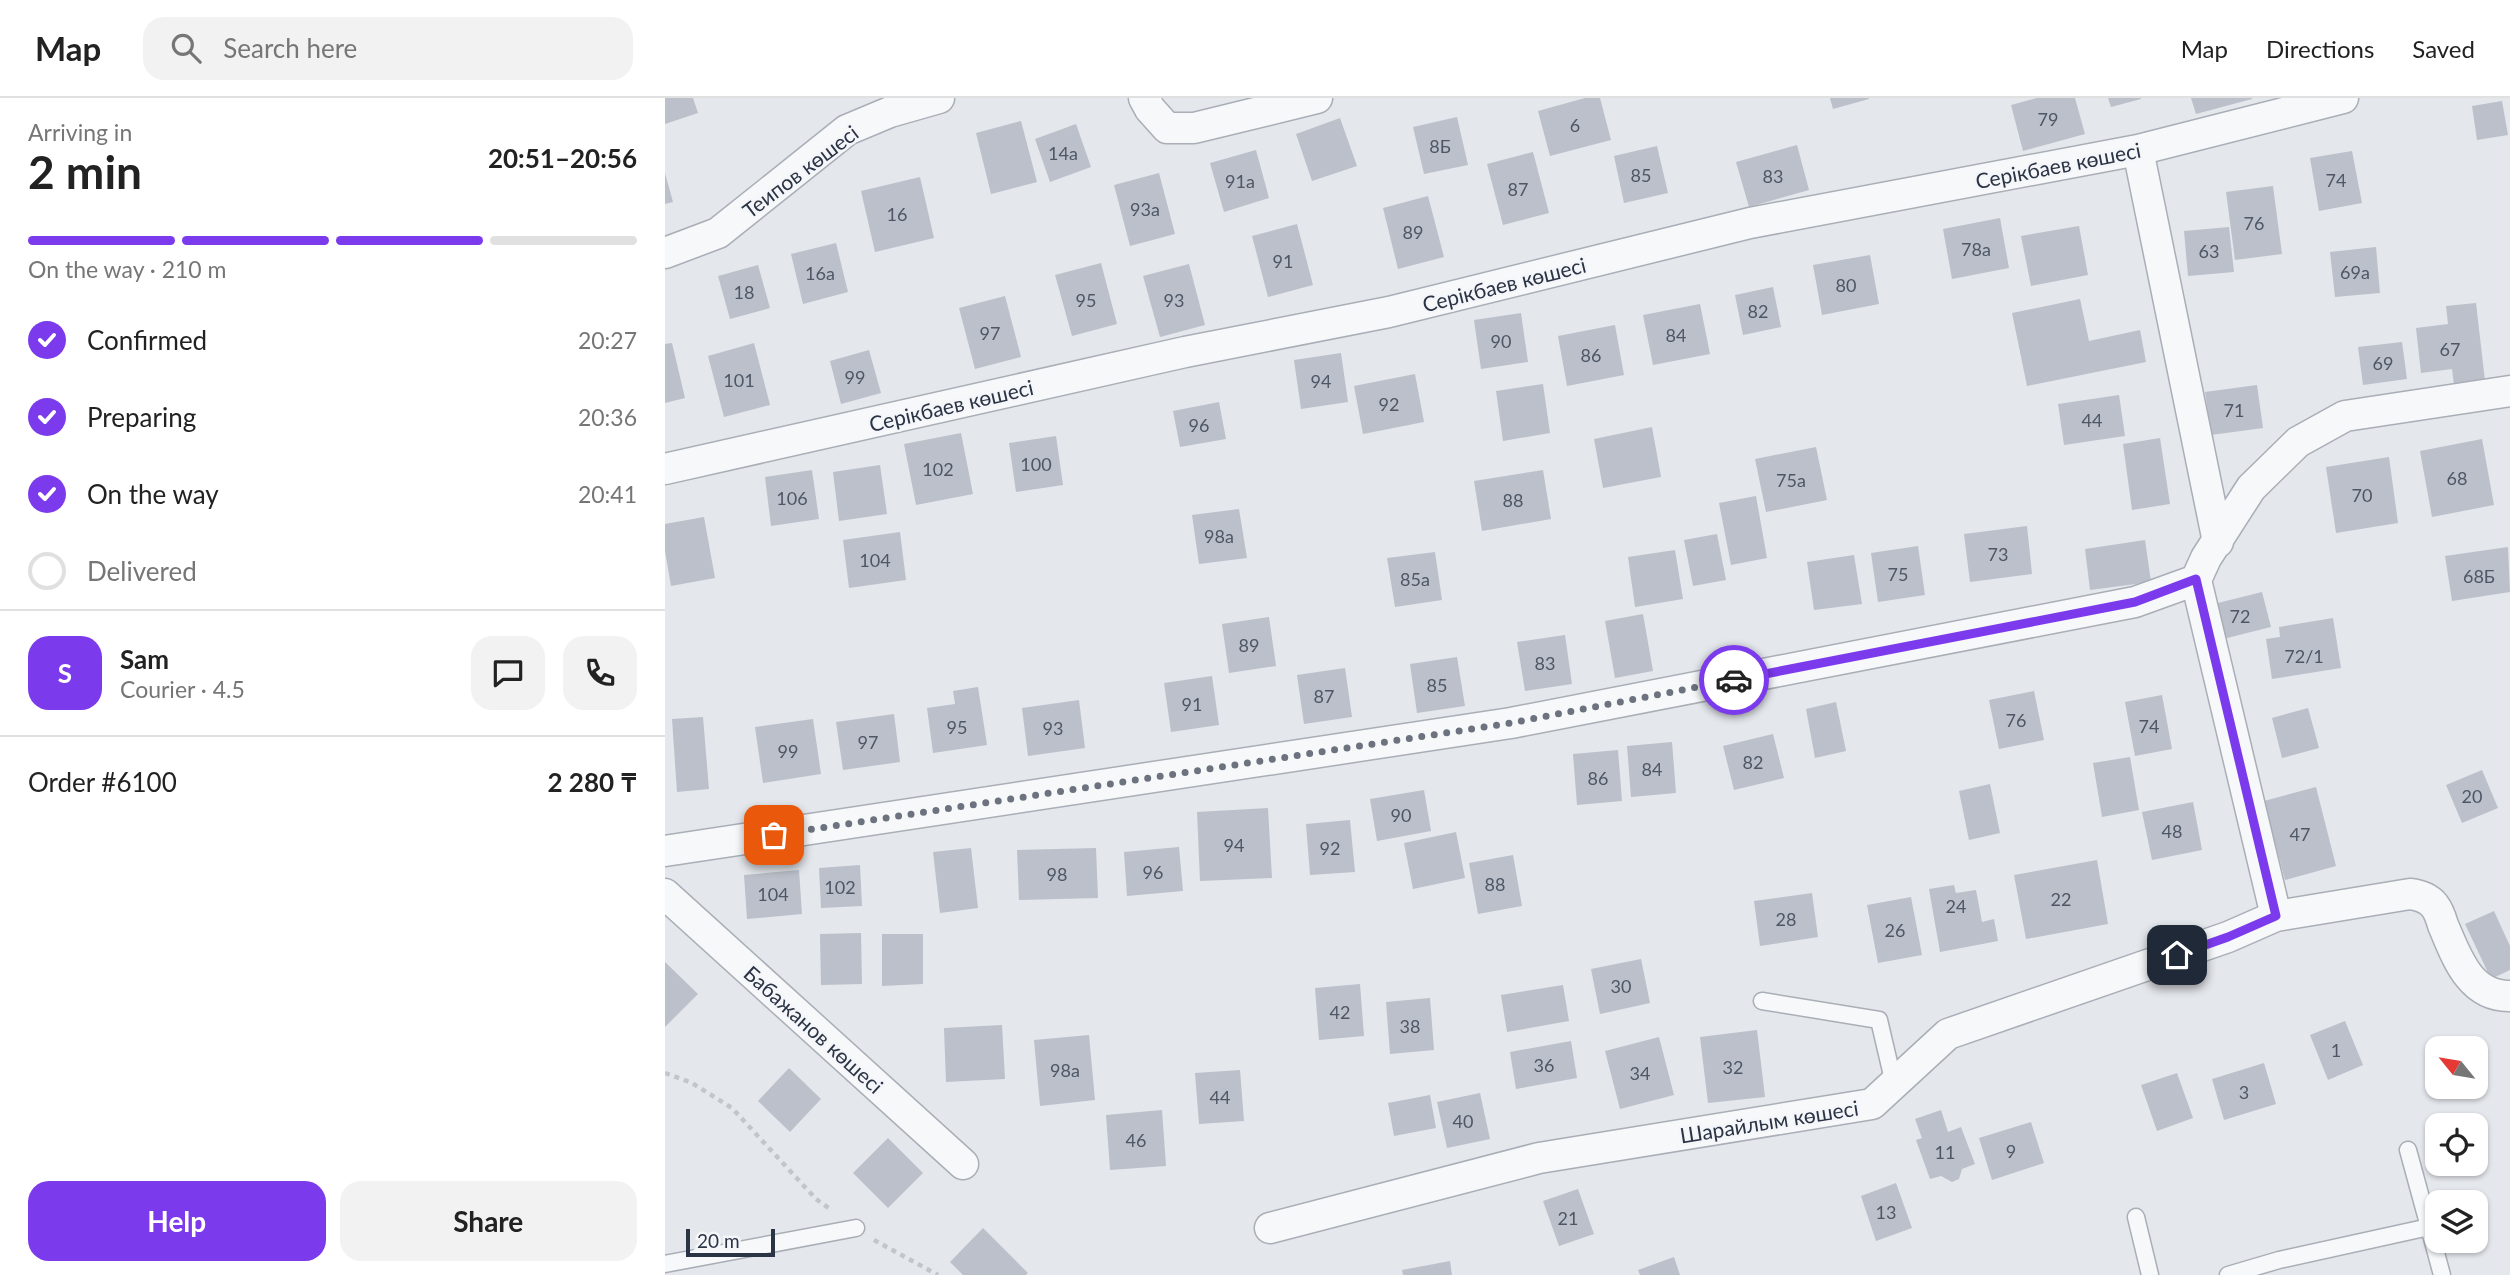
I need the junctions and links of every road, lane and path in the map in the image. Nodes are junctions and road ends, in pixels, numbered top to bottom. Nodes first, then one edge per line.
1 (939, 98) edge
2 (1143, 98) edge
3 (1317, 98) edge
4 (2343, 98) edge
5 (2311, 102) edge
6 (2138, 150) junction
7 (665, 253) edge
8 (2510, 391) edge
9 (665, 469) edge
10 (2218, 542) junction
11 (2196, 579) junction
12 (665, 852) edge
13 (665, 894) edge
14 (2276, 916) junction
15 (2510, 996) edge
16 (1762, 1001) dead end
17 (665, 1073) edge
18 (1894, 1084) junction
19 (2408, 1150) dead end
20 (964, 1164) dead end
21 (2425, 1210) edge
22 (2136, 1217) dead end
23 (856, 1228) junction
24 (1270, 1228) dead end
25 (2425, 1228) edge
26 (2436, 1253) edge
27 (665, 1264) edge
28 (938, 1275) edge
29 (2150, 1275) edge
30 (2228, 1275) edge
31 (2442, 1275) edge

1 - 7 street, Теипов көшесі
2 - 3 street
4 - 5 street, Серікбаев көшесі
5 - 6 street, Серікбаев көшесі
6 - 9 street, Серікбаев көшесі
6 - 10 street
8 - 10 street
10 - 11 street
11 - 12 street
11 - 14 street
13 - 20 street, Бабажанов көшесі
14 - 15 street, Шарайлым көшесі
14 - 18 street, Шарайлым көшесі
16 - 18 lane
17 - 23 path
18 - 24 street, Шарайлым көшесі
19 - 21 lane
22 - 29 lane
23 - 27 lane
23 - 28 path
25 - 30 lane
26 - 31 lane

